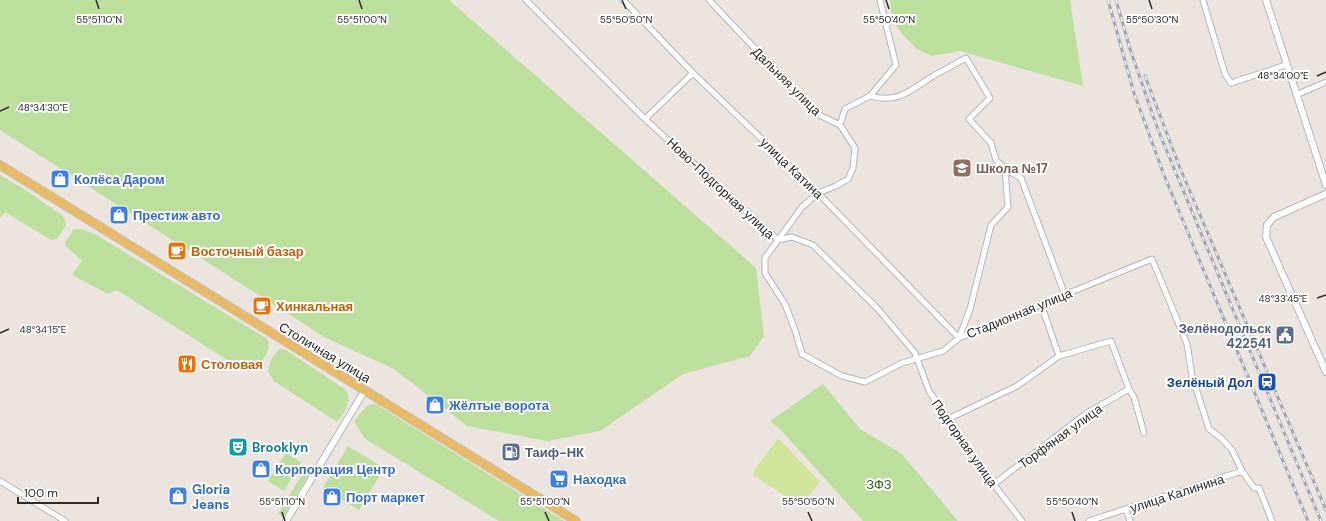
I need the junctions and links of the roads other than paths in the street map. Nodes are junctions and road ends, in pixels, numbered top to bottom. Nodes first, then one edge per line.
1 (526, 0) edge
2 (623, 0) edge
3 (708, 0) edge
4 (880, 0) edge
5 (1203, 0) edge
6 (1266, 0) edge
7 (1286, 65) junction
8 (693, 73) junction
9 (1326, 82) edge
10 (1296, 95) junction
11 (870, 96) junction
12 (645, 119) junction
13 (840, 126) junction
14 (0, 165) edge
15 (1006, 170) junction
16 (1326, 185) edge
17 (818, 193) junction
18 (1326, 194) edge
19 (778, 240) junction
20 (1065, 295) junction
21 (1041, 304) junction
22 (959, 338) junction
23 (802, 354) joint
24 (1059, 356) junction
25 (917, 360) junction
26 (1326, 372) edge
27 (1129, 389) junction
28 (365, 390) junction
29 (948, 419) junction
30 (1144, 432) dead end
31 (1242, 471) junction
32 (0, 481) edge
33 (994, 484) junction
34 (1126, 509) junction
35 (65, 521) edge
36 (286, 521) edge
37 (576, 521) edge
38 (1022, 521) edge
39 (1089, 521) edge
40 (1130, 521) edge
41 (1272, 521) edge

1 - 12 street, Ново-Подгорная улица
2 - 8 street, улица Катина
3 - 13 street, Дальняя улица
4 - 11 street
5 - 7 street
6 - 7 street
7 - 10 street
8 - 12 street
8 - 17 street, улица Катина
9 - 10 street
10 - 16 street
11 - 13 street
11 - 15 street
12 - 19 street, Ново-Подгорная улица
13 - 17 street, Дальняя улица
14 - 28 main road, Столичная улица
15 - 20 street
15 - 22 street
17 - 19 street, Дальняя улица
17 - 22 street, улица Катина
18 - 26 street
19 - 23 street, Дальняя улица
19 - 25 street, Ново-Подгорная улица
20 - 21 street, Стадионная улица
20 - 31 street, Стадионная улица
21 - 22 street, Стадионная улица
21 - 24 street
22 - 25 street, Стадионная улица
23 - 25 street, Стадионная улица
24 - 27 street
24 - 29 street
25 - 29 street, Подгорная улица
27 - 30 street
27 - 33 street, Торфяная улица
28 - 36 street
28 - 37 main road, Столичная улица
29 - 33 street, Подгорная улица
31 - 34 street, улица Калинина
31 - 41 street
32 - 35 street
33 - 38 street, Подгорная улица
34 - 39 street, улица Калинина
34 - 40 street

